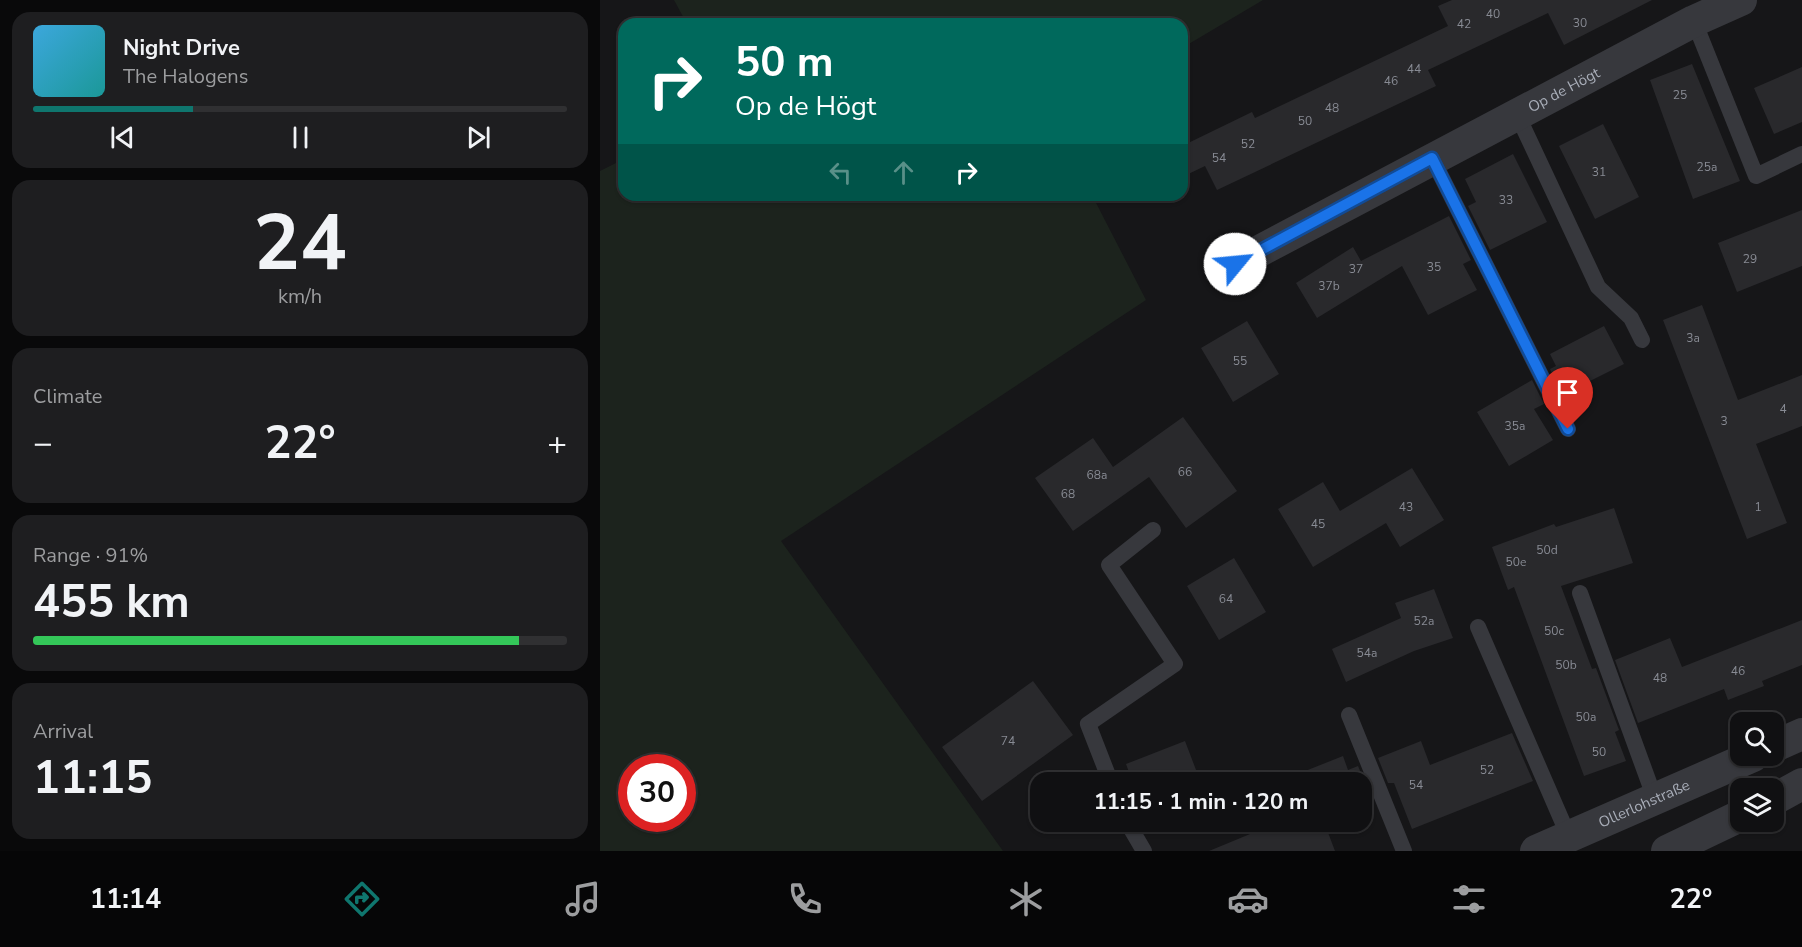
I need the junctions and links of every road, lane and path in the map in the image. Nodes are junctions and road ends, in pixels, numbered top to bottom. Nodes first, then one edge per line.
1 (1740, 0) edge
2 (1694, 21) junction
3 (1517, 114) junction
4 (1802, 154) edge
5 (1432, 158) junction
6 (1235, 264) dead end
7 (1642, 340) dead end
8 (1568, 429) dead end
9 (1152, 530) dead end
10 (1580, 593) dead end
11 (1478, 627) dead end
12 (1349, 715) dead end
13 (1802, 734) edge
14 (1784, 742) edge
15 (1730, 766) edge
16 (1107, 772) edge
17 (1802, 784) edge
18 (1784, 794) edge
19 (1655, 799) junction
20 (1730, 821) edge
21 (1133, 832) edge
22 (1569, 837) junction
23 (1144, 851) edge
24 (1404, 851) edge
25 (1536, 851) edge
26 (1667, 851) edge

1 - 2 street, Op de Högt
2 - 3 street, Op de Högt
2 - 4 lane
3 - 5 street, Op de Högt
3 - 7 lane
5 - 6 street, Op de Högt
5 - 8 lane
9 - 16 lane
10 - 19 lane
11 - 22 lane
12 - 24 lane
13 - 14 street
15 - 19 street, Ollerlohstraße
17 - 18 street
19 - 22 street, Ollerlohstraße
20 - 26 street
21 - 23 lane
22 - 25 street, Ollerlohstraße

